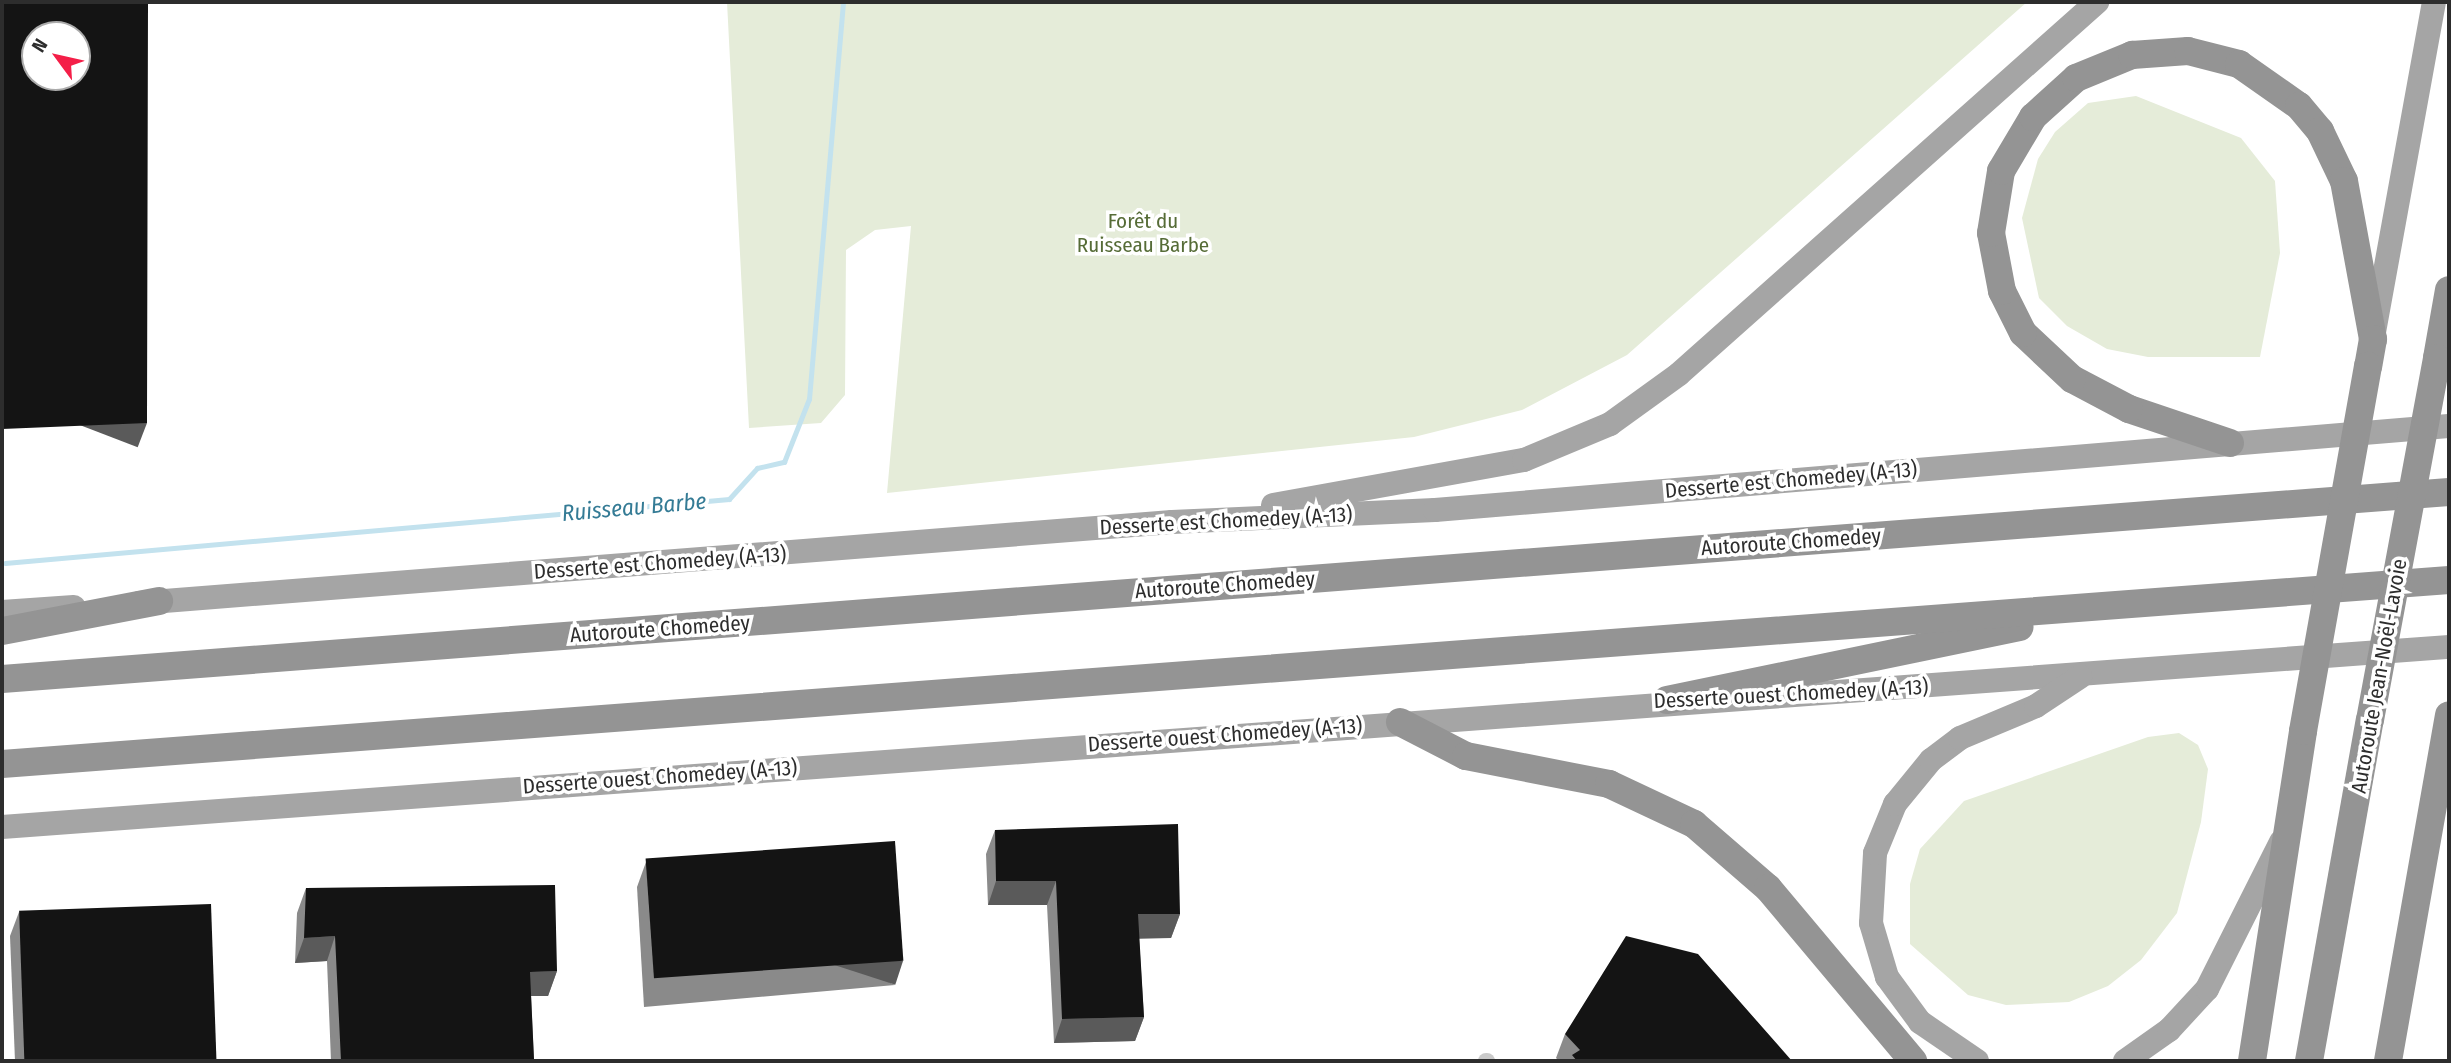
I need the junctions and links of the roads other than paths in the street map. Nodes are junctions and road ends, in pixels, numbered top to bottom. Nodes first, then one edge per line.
1 (2096, 2) edge
2 (2434, 2) edge
3 (2449, 290) edge
4 (2370, 353) junction
5 (2449, 426) edge
6 (2230, 443) junction
7 (2449, 492) edge
8 (1172, 522) junction
9 (2449, 580) edge
10 (159, 601) junction
11 (2105, 606) junction
12 (2, 612) edge
13 (2, 631) edge
14 (2449, 647) edge
15 (2084, 675) junction
16 (2, 679) edge
17 (1667, 701) junction
18 (2449, 715) edge
19 (1400, 722) junction
20 (2, 764) edge
21 (2, 827) edge
22 (2284, 835) junction
23 (1913, 1061) edge
24 (1977, 1061) edge
25 (2125, 1061) edge
26 (2252, 1061) edge
27 (2309, 1061) edge
28 (2388, 1061) edge

1 - 8 main road
2 - 4 main road
3 - 27 highway, Autoroute Jean-Noël-Lavoie, bridge
4 - 6 highway
4 - 22 highway, bridge
5 - 6 main road, Desserte est Chomedey (A-13)
6 - 8 main road, Desserte est Chomedey (A-13)
7 - 16 highway, Autoroute Chomedey
8 - 10 main road, Desserte est Chomedey (A-13)
9 - 11 highway
10 - 12 main road, Desserte est Chomedey (A-13)
10 - 13 highway
11 - 17 highway
11 - 20 highway
14 - 15 main road, Desserte ouest Chomedey (A-13)
15 - 17 main road, Desserte ouest Chomedey (A-13)
15 - 24 main road
17 - 19 main road, Desserte ouest Chomedey (A-13)
18 - 28 highway
19 - 21 main road, Desserte ouest Chomedey (A-13)
19 - 23 highway
22 - 25 main road
22 - 26 highway

